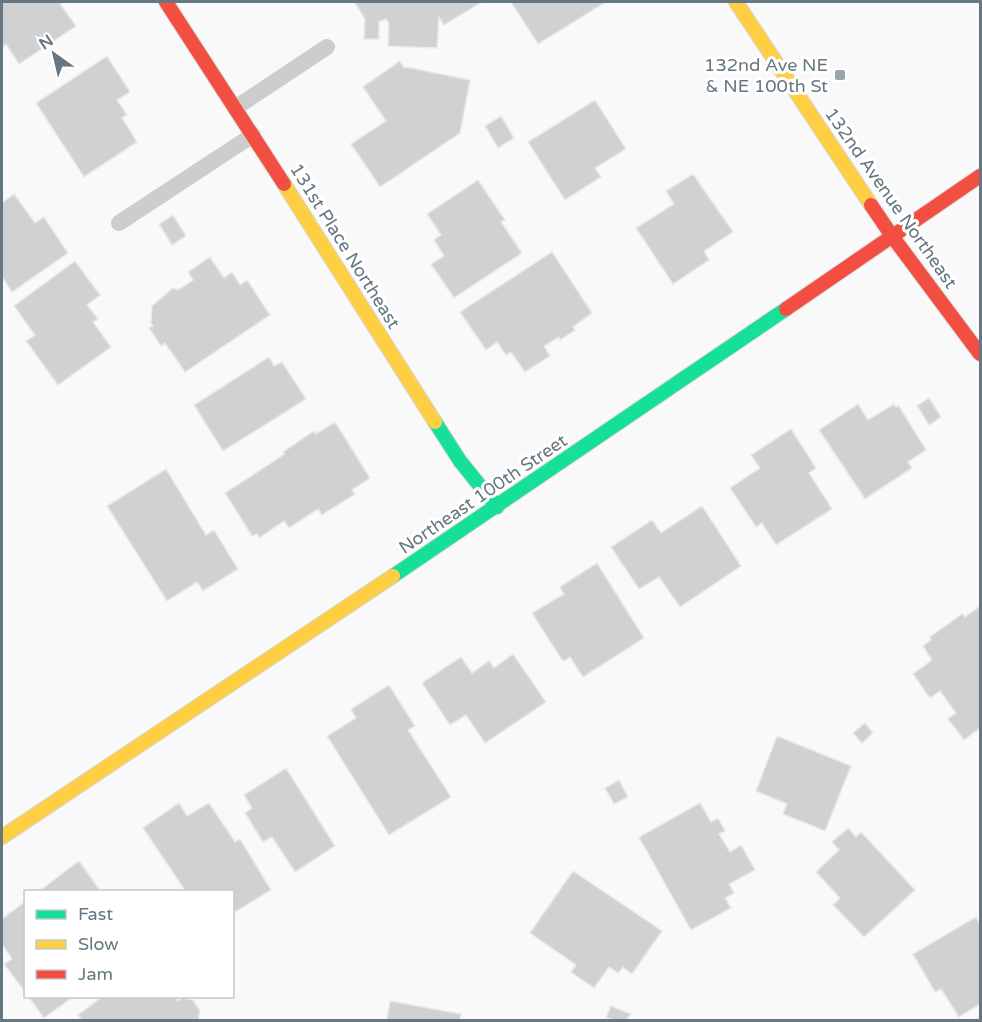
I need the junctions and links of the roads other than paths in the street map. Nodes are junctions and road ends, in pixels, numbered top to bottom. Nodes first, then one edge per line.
1 (166, 2) edge
2 (736, 2) edge
3 (327, 47) dead end
4 (235, 108) junction
5 (253, 135) junction
6 (981, 176) edge
7 (119, 223) dead end
8 (892, 236) junction
9 (981, 354) edge
10 (497, 507) junction
11 (2, 837) edge

1 - 4 street, 131st Place Northeast
2 - 8 street, 132nd Avenue Northeast
3 - 4 lane
4 - 5 street, 131st Place Northeast
5 - 7 lane
5 - 10 street, 131st Place Northeast
6 - 8 street, Northeast 100th Street
8 - 9 street, 132nd Avenue Northeast
8 - 10 street, Northeast 100th Street
10 - 11 street, Northeast 100th Street

